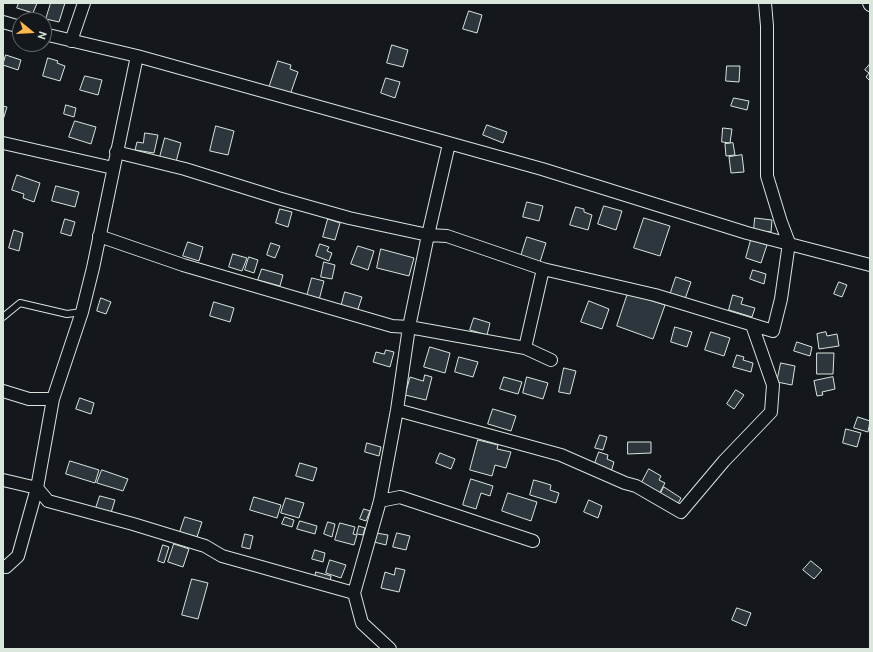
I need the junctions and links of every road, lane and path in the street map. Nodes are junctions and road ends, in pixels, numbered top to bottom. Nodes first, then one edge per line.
1 (84, 3) edge
2 (765, 3) edge
3 (52, 36) edge
4 (71, 41) junction
5 (137, 56) junction
6 (3, 143) edge
7 (450, 144) junction
8 (116, 152) junction
9 (113, 168) junction
10 (428, 235) junction
11 (99, 236) junction
12 (789, 243) junction
13 (870, 265) edge
14 (543, 269) junction
15 (82, 312) junction
16 (3, 317) edge
17 (752, 325) junction
18 (409, 327) junction
19 (525, 348) junction
20 (551, 360) dead end
21 (3, 392) edge
22 (53, 399) junction
23 (397, 410) junction
24 (3, 480) edge
25 (37, 488) junction
26 (380, 501) junction
27 (533, 541) dead end
28 (3, 566) edge
29 (354, 593) junction
30 (390, 649) edge

1 - 4 street
2 - 12 street
3 - 4 street
4 - 5 street
5 - 7 street
5 - 8 street
6 - 9 street
7 - 10 street
7 - 12 street
8 - 9 street
8 - 10 street
9 - 11 street
10 - 14 street
10 - 18 street
11 - 15 street
11 - 18 street
12 - 13 street
12 - 17 street
14 - 17 street
14 - 19 street
15 - 16 lane
15 - 22 street
17 - 23 street
18 - 19 street
18 - 23 street
19 - 20 street
21 - 22 street
22 - 25 street
23 - 26 street
24 - 25 street
25 - 28 street
25 - 29 street
26 - 27 street
26 - 29 street
29 - 30 street

